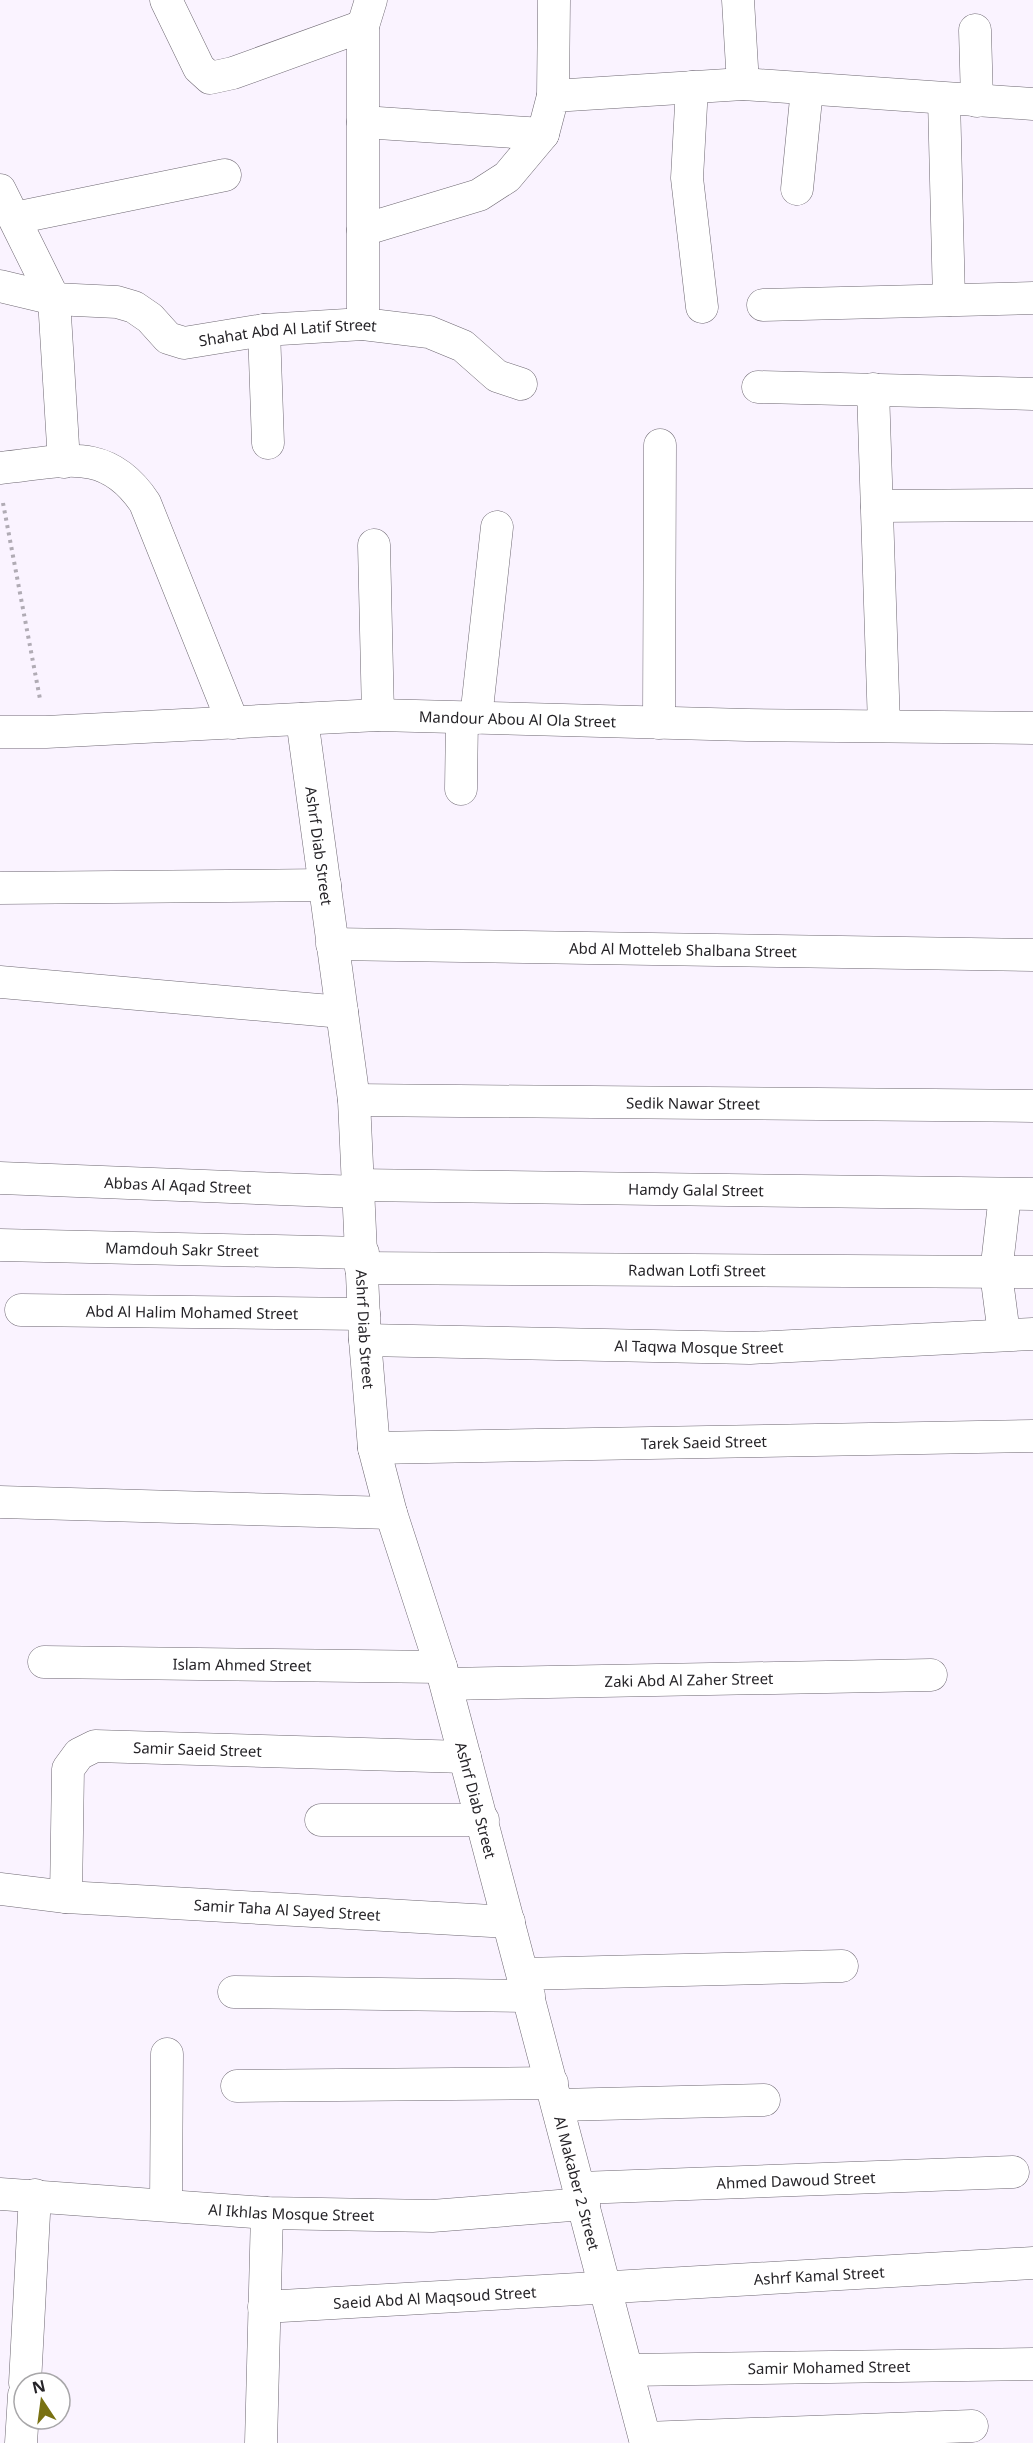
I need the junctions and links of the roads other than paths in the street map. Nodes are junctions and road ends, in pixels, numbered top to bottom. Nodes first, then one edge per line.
1 (166, 0) edge
2 (554, 0) edge
3 (738, 0) edge
4 (367, 13) edge
5 (975, 30) dead end
6 (743, 84) junction
7 (692, 87) junction
8 (807, 89) junction
9 (554, 96) junction
10 (944, 99) junction
11 (977, 101) junction
12 (1033, 104) edge
13 (363, 122) junction
14 (543, 134) junction
15 (225, 175) dead end
16 (797, 189) dead end
17 (0, 190) edge
18 (15, 218) junction
19 (363, 230) junction
20 (0, 286) edge
21 (1033, 298) edge
22 (54, 299) junction
23 (949, 300) junction
24 (763, 305) dead end
25 (702, 307) dead end
26 (363, 324) junction
27 (264, 330) junction
28 (521, 384) dead end
29 (758, 387) dead end
30 (873, 389) junction
31 (1033, 394) edge
32 (268, 443) dead end
33 (660, 446) dead end
34 (64, 462) junction
35 (1, 483) edge
36 (1033, 505) edge
37 (877, 506) junction
38 (497, 527) dead end
39 (374, 545) dead end
40 (378, 715) junction
41 (469, 718) junction
42 (302, 719) junction
43 (233, 723) junction
44 (659, 723) junction
45 (884, 726) junction
46 (1033, 728) edge
47 (0, 732) edge
48 (460, 789) dead end
49 (325, 885) junction
50 (0, 888) edge
51 (332, 944) junction
52 (1033, 955) edge
53 (0, 982) edge
54 (342, 1012) junction
55 (354, 1100) junction
56 (1033, 1106) edge
57 (0, 1178) edge
58 (358, 1188) junction
59 (1019, 1195) edge
60 (0, 1245) edge
61 (362, 1261) junction
62 (1033, 1272) edge
63 (996, 1273) junction
64 (21, 1310) dead end
65 (365, 1327) junction
66 (1019, 1334) edge
67 (1033, 1436) edge
68 (375, 1448) junction
69 (0, 1502) edge
70 (391, 1513) junction
71 (44, 1662) dead end
72 (931, 1675) dead end
73 (443, 1676) junction
74 (465, 1757) junction
75 (321, 1820) dead end
76 (483, 1820) junction
77 (0, 1889) edge
78 (66, 1897) junction
79 (509, 1922) junction
80 (842, 1966) dead end
81 (526, 1985) junction
82 (234, 1992) dead end
83 (167, 2054) dead end
84 (237, 2086) dead end
85 (555, 2094) junction
86 (764, 2100) dead end
87 (1013, 2172) dead end
88 (0, 2194) edge
89 (35, 2195) junction
90 (582, 2196) junction
91 (166, 2204) junction
92 (267, 2213) junction
93 (1033, 2263) edge
94 (606, 2288) junction
95 (264, 2307) junction
96 (1033, 2364) edge
97 (627, 2370) junction
98 (26, 2371) edge
99 (972, 2426) dead end
100 (646, 2441) edge
101 (261, 2443) edge

1 - 4 street
2 - 9 street
3 - 6 street
4 - 13 street
5 - 11 street
6 - 7 street
6 - 8 street
7 - 9 street
7 - 25 street
8 - 10 street
8 - 16 street
9 - 14 street
10 - 11 street
10 - 23 street
11 - 12 street
13 - 14 street
13 - 19 street
14 - 19 street
15 - 18 street
17 - 18 street
18 - 22 street
19 - 26 street
20 - 22 street, Shahat Abd Al Latif Street
21 - 23 street
22 - 27 street, Shahat Abd Al Latif Street
22 - 34 street
23 - 24 street
26 - 27 street, Shahat Abd Al Latif Street
26 - 28 street, Shahat Abd Al Latif Street
27 - 32 street
29 - 30 street
30 - 31 street
30 - 37 street
33 - 44 street
34 - 35 street
34 - 43 street
36 - 37 street
37 - 45 street
38 - 41 street
39 - 40 street
40 - 41 street, Mandour Abou Al Ola Street
40 - 42 street, Mandour Abou Al Ola Street
41 - 44 street, Mandour Abou Al Ola Street
41 - 48 street
42 - 43 street, Mandour Abou Al Ola Street
42 - 49 street, Ashrf Diab Street
43 - 47 street, Mandour Abou Al Ola Street
44 - 45 street, Mandour Abou Al Ola Street
45 - 46 street, Mandour Abou Al Ola Street
49 - 50 street
49 - 51 street, Ashrf Diab Street
51 - 52 street, Abd Al Motteleb Shalbana Street
51 - 54 street, Ashrf Diab Street
53 - 54 street
54 - 55 street, Ashrf Diab Street
55 - 56 street, Sedik Nawar Street
55 - 58 street, Ashrf Diab Street
57 - 58 street, Abbas Al Aqad Street
58 - 59 street, Hamdy Galal Street
58 - 61 street, Ashrf Diab Street
59 - 63 street
60 - 61 street, Mamdouh Sakr Street
61 - 63 street, Radwan Lotfi Street
61 - 65 street, Ashrf Diab Street
62 - 63 street, Radwan Lotfi Street
63 - 66 street
64 - 65 street, Abd Al Halim Mohamed Street
65 - 66 street, Al Taqwa Mosque Street
65 - 68 street, Ashrf Diab Street
67 - 68 street, Tarek Saeid Street
68 - 70 street, Ashrf Diab Street
69 - 70 street
70 - 73 street, Ashrf Diab Street
71 - 73 street, Islam Ahmed Street
72 - 73 street, Zaki Abd Al Zaher Street
73 - 74 street, Ashrf Diab Street
74 - 76 street, Ashrf Diab Street
74 - 78 street, Samir Saeid Street
75 - 76 street
76 - 79 street, Ashrf Diab Street
77 - 78 street, Samir Taha Al Sayed Street
78 - 79 street, Samir Taha Al Sayed Street
79 - 81 street, Al Makaber 2 Street
80 - 81 street
81 - 82 street
81 - 85 street, Al Makaber 2 Street
83 - 91 street
84 - 85 street
85 - 86 street
85 - 90 street, Al Makaber 2 Street
87 - 90 street, Ahmed Dawoud Street
88 - 89 street, Al Ikhlas Mosque Street
89 - 91 street, Al Ikhlas Mosque Street
89 - 98 street
90 - 92 street, Al Ikhlas Mosque Street
90 - 94 street, Al Makaber 2 Street
91 - 92 street, Al Ikhlas Mosque Street
92 - 95 street
93 - 94 street, Ashrf Kamal Street
94 - 95 street, Saeid Abd Al Maqsoud Street
94 - 97 street, Al Makaber 2 Street
95 - 101 street
96 - 97 street, Samir Mohamed Street
97 - 100 street, Al Makaber 2 Street
99 - 100 street

